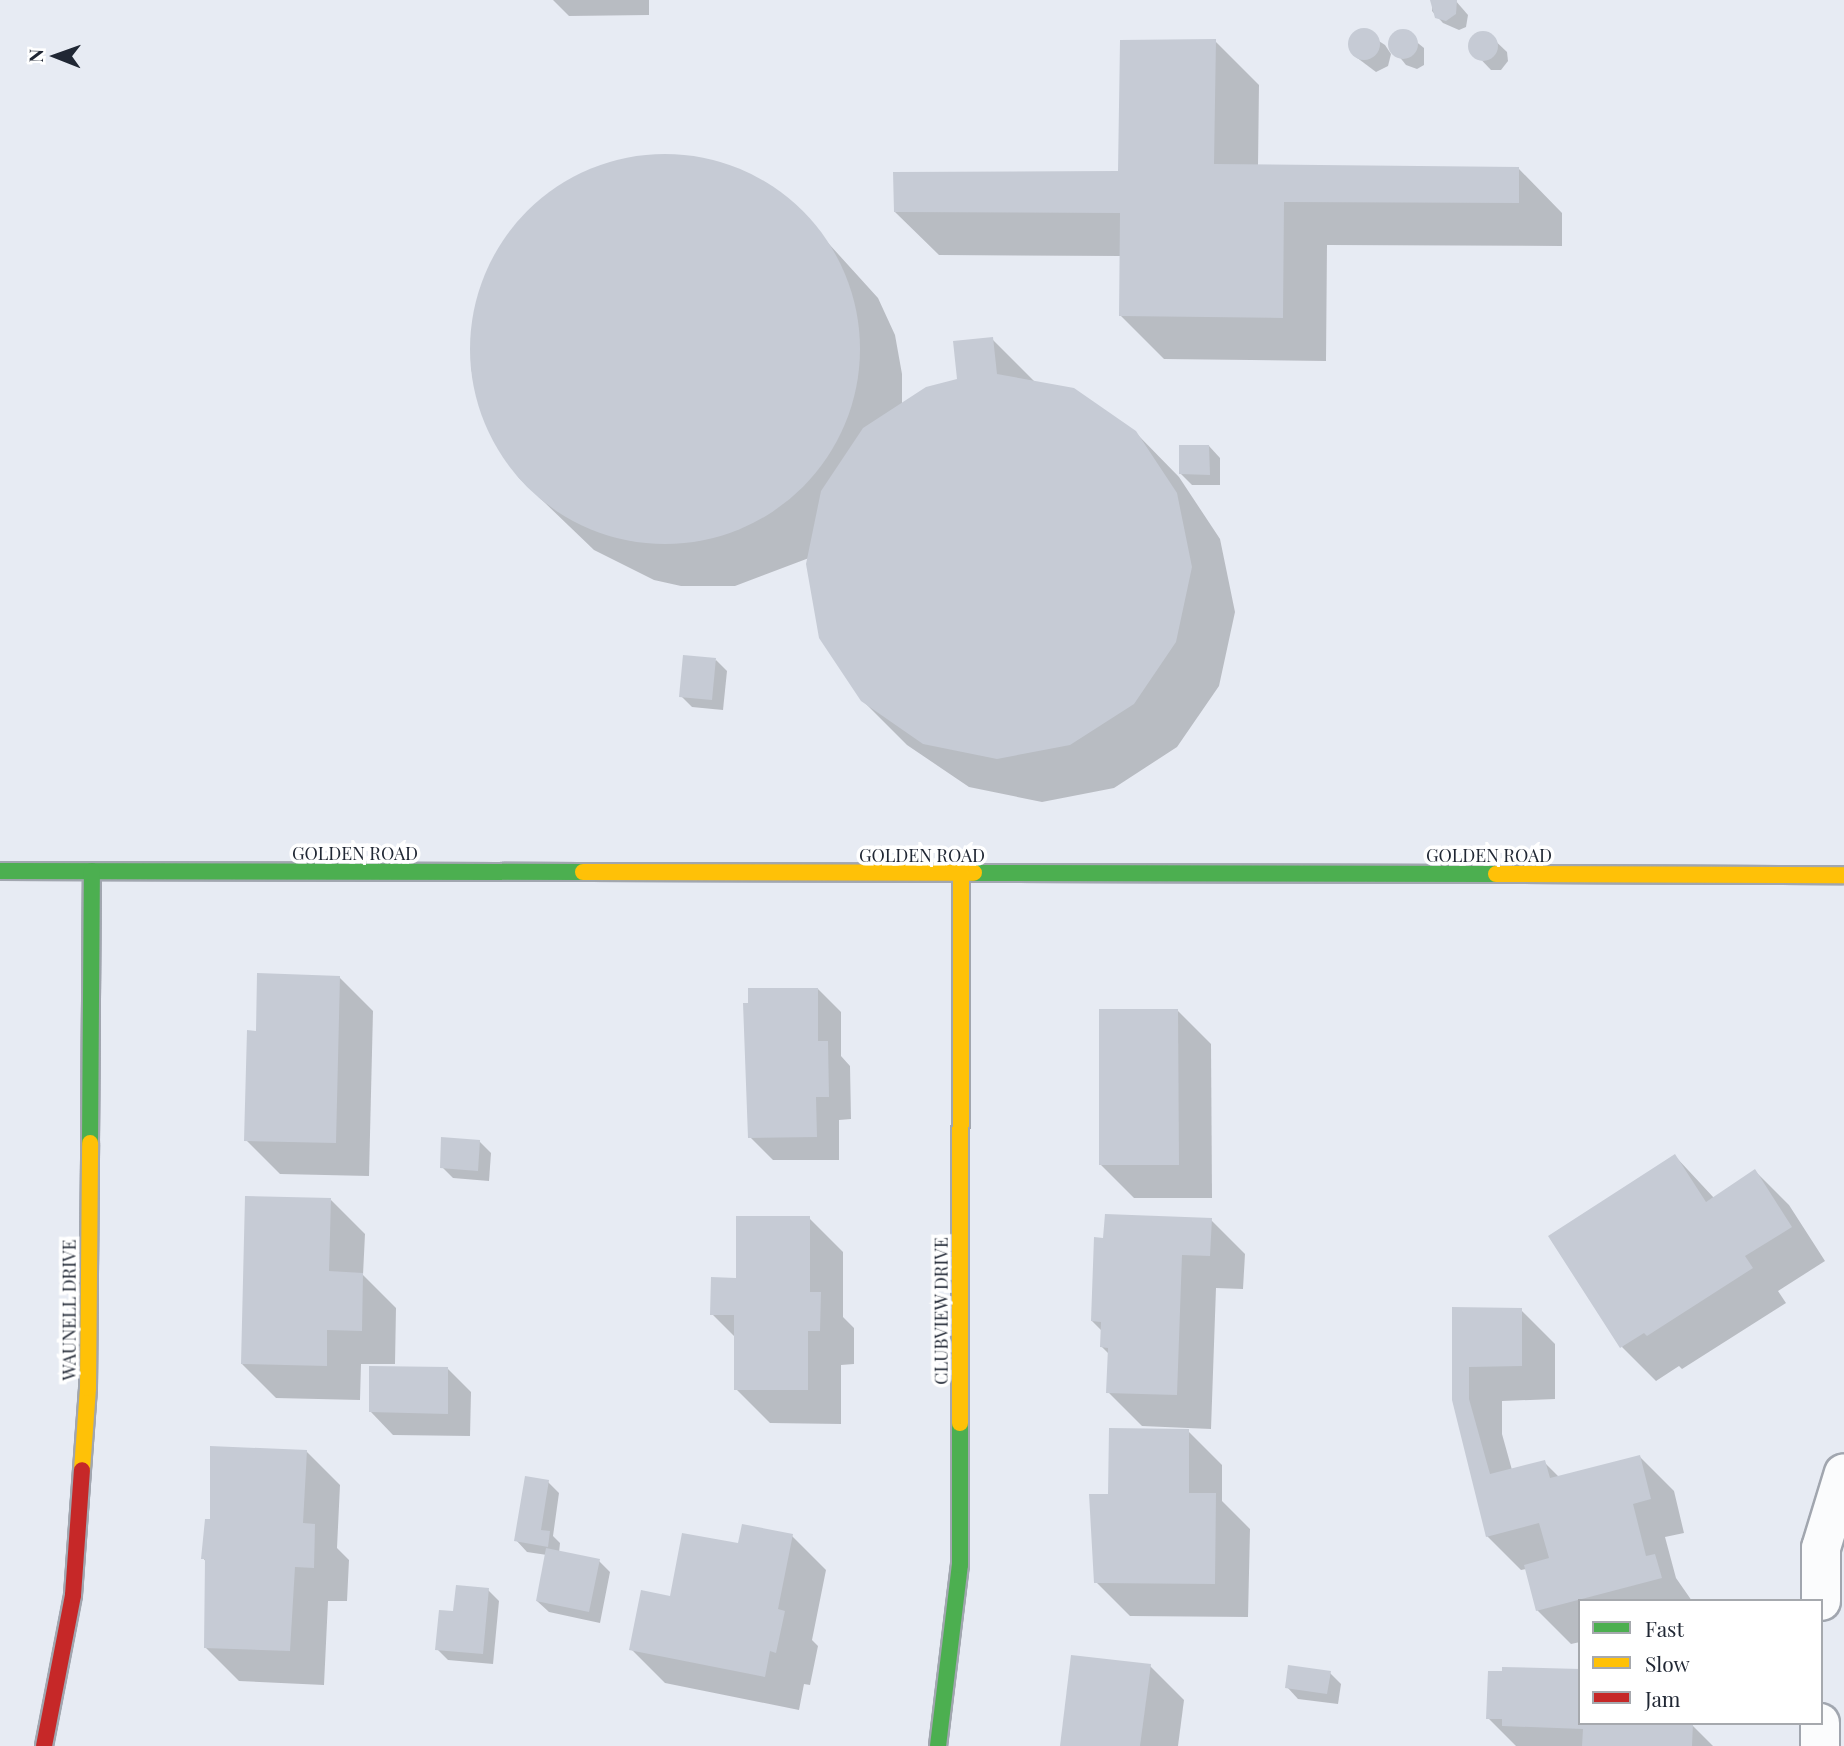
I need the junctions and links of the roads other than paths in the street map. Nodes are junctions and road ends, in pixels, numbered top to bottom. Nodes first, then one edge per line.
1 (0, 870) edge
2 (92, 871) junction
3 (961, 874) junction
4 (1844, 875) edge
5 (1844, 1473) edge
6 (1821, 1599) edge
7 (1820, 1725) edge
8 (44, 1746) edge
9 (938, 1746) edge
10 (1820, 1746) edge

1 - 2 street, GOLDEN ROAD
2 - 3 street, GOLDEN ROAD
2 - 8 street, WAUNELL DRIVE
3 - 4 street, GOLDEN ROAD
3 - 9 street, CLUBVIEW DRIVE
5 - 6 street
7 - 10 street

